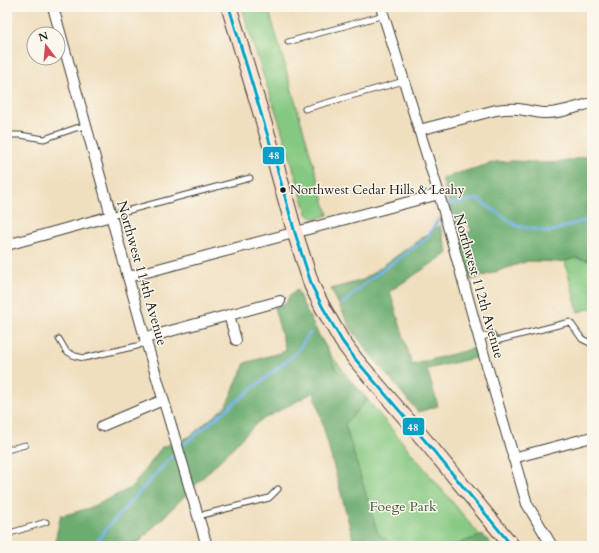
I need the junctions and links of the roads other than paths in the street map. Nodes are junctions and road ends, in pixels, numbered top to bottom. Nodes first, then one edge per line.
1 (52, 7) edge
2 (229, 7) edge
3 (383, 11) edge
4 (288, 42) dead end
5 (404, 81) junction
6 (592, 103) edge
7 (305, 110) dead end
8 (86, 126) junction
9 (419, 130) junction
10 (7, 135) edge
11 (250, 178) dead end
12 (439, 194) junction
13 (111, 216) junction
14 (295, 233) junction
15 (7, 245) edge
16 (128, 277) junction
17 (280, 300) dead end
18 (229, 315) junction
19 (479, 338) junction
20 (58, 339) dead end
21 (145, 340) junction
22 (236, 340) dead end
23 (590, 343) dead end
24 (163, 400) junction
25 (102, 426) dead end
26 (592, 437) edge
27 (25, 445) dead end
28 (7, 450) edge
29 (513, 458) junction
30 (278, 490) dead end
31 (198, 516) junction
32 (46, 522) dead end
33 (7, 534) edge
34 (207, 546) edge
35 (512, 546) edge
36 (552, 546) edge

1 - 8 street, Northwest 114th Avenue
2 - 14 main road
3 - 4 lane
3 - 5 street, Northwest 112th Avenue
5 - 7 lane
5 - 9 street, Northwest 112th Avenue
6 - 9 street
8 - 10 lane
8 - 13 street, Northwest 114th Avenue
9 - 12 street, Northwest 112th Avenue
11 - 13 lane
12 - 14 street
12 - 19 street, Northwest 112th Avenue
13 - 15 street
13 - 16 street, Northwest 114th Avenue
14 - 16 street
14 - 35 main road
16 - 21 street, Northwest 114th Avenue
17 - 18 street
18 - 21 street
18 - 22 street
19 - 23 lane
19 - 29 street, Northwest 112th Avenue
20 - 21 lane
21 - 24 street, Northwest 114th Avenue
24 - 25 street
24 - 31 street, Northwest 114th Avenue
26 - 29 street
27 - 28 lane
29 - 36 street, Northwest 112th Avenue
30 - 31 lane
31 - 34 street, Northwest 114th Avenue
32 - 33 lane

